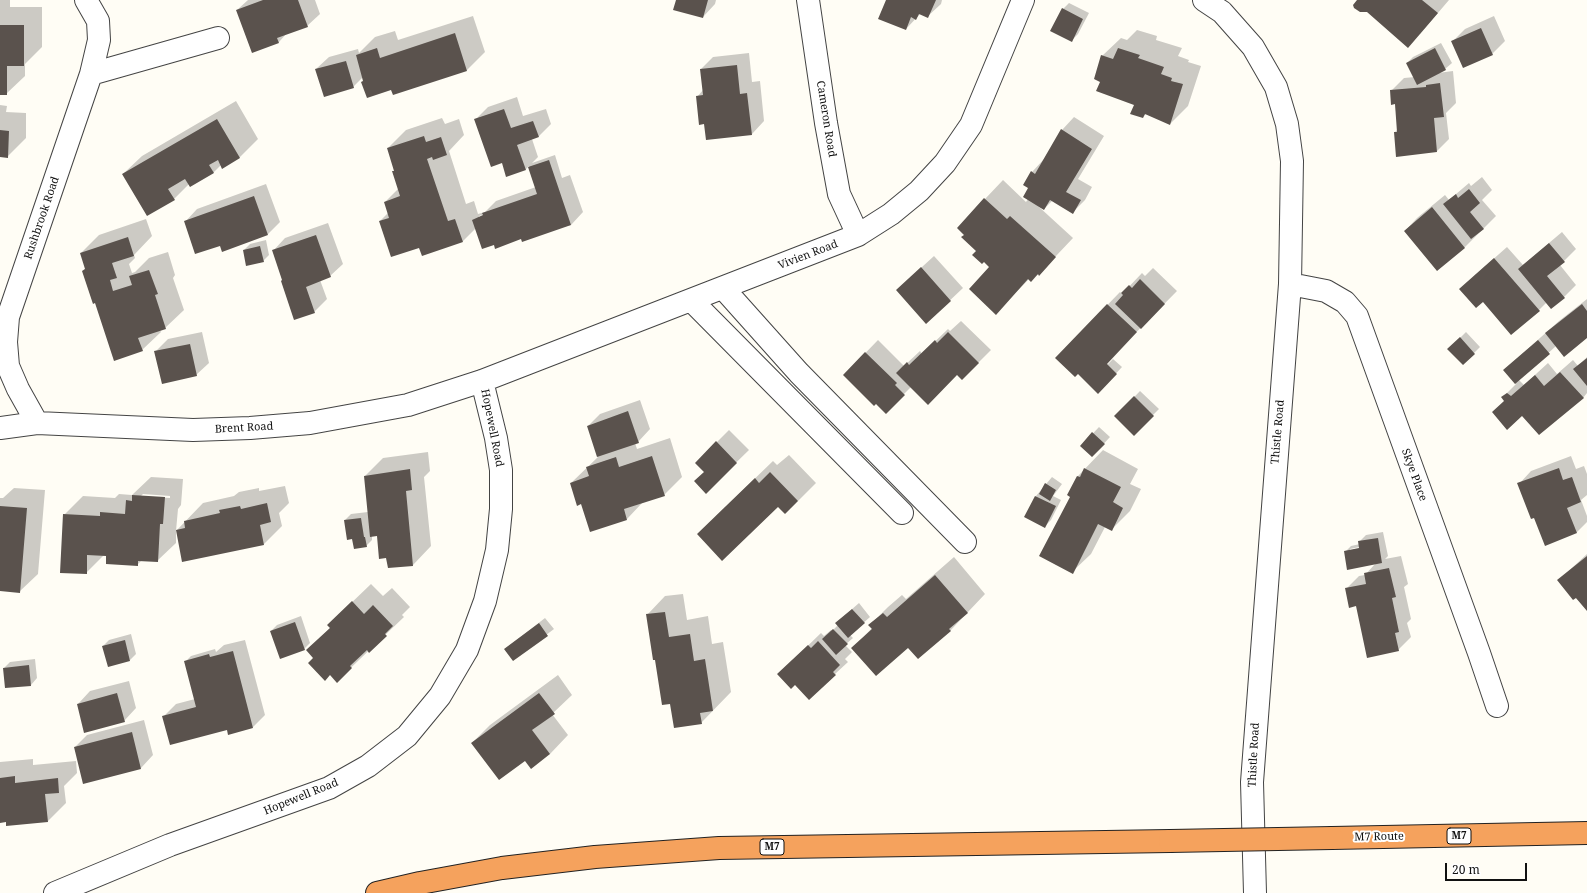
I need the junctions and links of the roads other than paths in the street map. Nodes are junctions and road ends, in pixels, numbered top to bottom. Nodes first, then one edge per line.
1 (808, 0) edge
2 (1023, 0) edge
3 (1204, 0) edge
4 (92, 3) edge
5 (218, 38) dead end
6 (92, 74) junction
7 (858, 235) junction
8 (1290, 284) junction
9 (723, 288) junction
10 (691, 300) junction
11 (482, 381) junction
12 (37, 423) junction
13 (0, 428) edge
14 (902, 513) dead end
15 (965, 542) dead end
16 (1497, 706) dead end
17 (1587, 833) edge
18 (55, 893) edge
19 (377, 893) edge
20 (1255, 893) edge

1 - 7 street, Cameron Road
2 - 7 street, Vivien Road
3 - 8 street, Thistle Road
4 - 6 street, Rushbrook Road
5 - 6 street
6 - 12 street, Rushbrook Road
7 - 9 street, Vivien Road
8 - 16 street, Skye Place
8 - 20 street, Thistle Road
9 - 10 street, Vivien Road
9 - 15 street
10 - 11 street, Vivien Road
10 - 14 street
11 - 12 street, Brent Road
11 - 18 street, Hopewell Road
12 - 13 street, Brent Road
17 - 19 highway, M7 Route / M7, bridge

